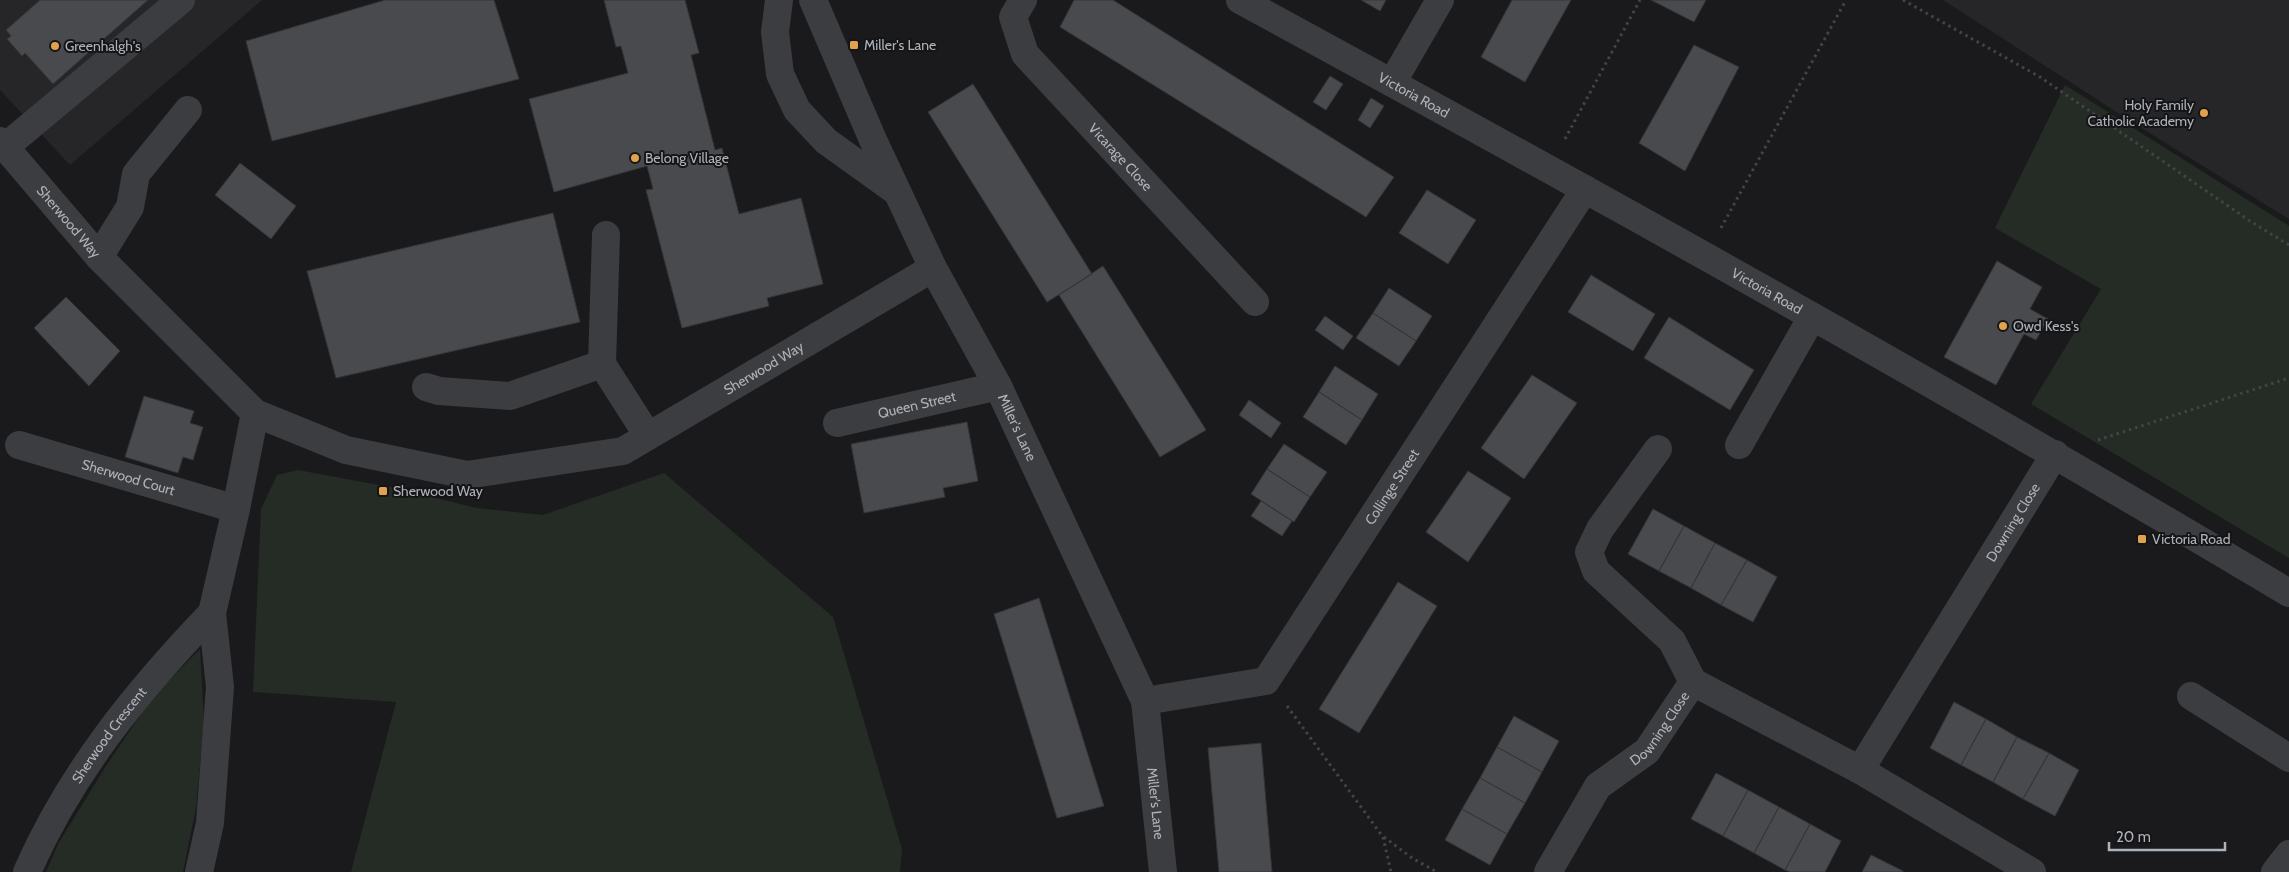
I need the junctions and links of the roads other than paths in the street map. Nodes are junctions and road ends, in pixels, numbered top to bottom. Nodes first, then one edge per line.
1 (181, 0) edge
2 (779, 0) edge
3 (814, 0) edge
4 (1022, 0) edge
5 (1240, 0) edge
6 (1440, 0) edge
7 (1392, 83) junction
8 (188, 110) dead end
9 (2, 144) edge
10 (1585, 189) junction
11 (898, 193) junction
12 (606, 235) dead end
13 (100, 257) junction
14 (933, 268) junction
15 (1255, 302) dead end
16 (1812, 317) junction
17 (602, 364) junction
18 (998, 386) junction
19 (426, 388) dead end
20 (255, 413) junction
21 (837, 423) dead end
22 (648, 436) junction
23 (19, 445) dead end
24 (1739, 445) dead end
25 (1658, 448) dead end
26 (2055, 454) junction
27 (236, 509) junction
28 (2289, 593) edge
29 (212, 613) junction
30 (1693, 682) junction
31 (2190, 696) dead end
32 (1145, 701) junction
33 (2289, 758) edge
34 (1860, 770) junction
35 (2289, 854) edge
36 (27, 872) edge
37 (198, 872) edge
38 (1163, 872) edge
39 (1548, 872) edge
40 (2032, 872) edge
41 (2275, 872) edge

1 - 9 street
2 - 11 street
3 - 11 street, Miller's Lane
4 - 15 street, Vicarage Close
5 - 7 street, Victoria Road
6 - 7 street
7 - 10 street, Victoria Road
8 - 13 street
9 - 13 street, Sherwood Way
10 - 16 street, Victoria Road
10 - 32 street, Collinge Street
11 - 14 street, Miller's Lane
12 - 17 street
13 - 20 street, Sherwood Way
14 - 18 street, Miller's Lane
14 - 22 street, Sherwood Way
16 - 24 street
16 - 26 street, Victoria Road
17 - 19 street
17 - 22 street
18 - 21 street, Queen Street
18 - 32 street, Miller's Lane
20 - 22 street, Sherwood Way
20 - 27 street
23 - 27 street, Sherwood Court
25 - 30 street
26 - 28 street, Victoria Road
26 - 34 street, Downing Close
27 - 29 street
29 - 36 street, Sherwood Crescent
29 - 37 street
30 - 34 street, Downing Close
30 - 39 street, Downing Close
31 - 33 street
32 - 38 street, Miller's Lane
34 - 40 street, Downing Close
35 - 41 street

